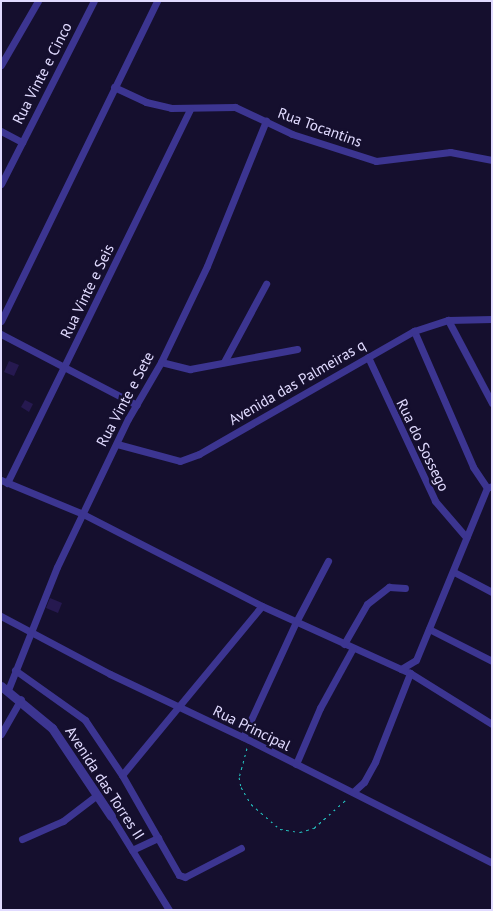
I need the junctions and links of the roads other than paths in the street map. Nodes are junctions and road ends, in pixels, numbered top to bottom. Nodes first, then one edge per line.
1 (38, 1) edge
2 (94, 1) edge
3 (157, 1) edge
4 (1, 65) edge
5 (114, 87) junction
6 (190, 110) junction
7 (266, 121) junction
8 (1, 131) edge
9 (22, 142) junction
10 (492, 160) edge
11 (1, 184) edge
12 (266, 284) dead end
13 (492, 318) edge
14 (448, 320) junction
15 (1, 321) edge
16 (414, 332) junction
17 (1, 334) edge
18 (297, 349) dead end
19 (368, 357) junction
20 (161, 362) junction
21 (224, 362) junction
22 (65, 366) junction
23 (492, 403) edge
24 (137, 405) junction
25 (117, 444) junction
26 (4, 482) edge
27 (490, 487) edge
28 (83, 514) junction
29 (466, 537) junction
30 (328, 561) dead end
31 (454, 572) junction
32 (404, 588) dead end
33 (492, 592) edge
34 (262, 606) junction
35 (1, 616) edge
36 (296, 622) junction
37 (429, 629) junction
38 (30, 630) junction
39 (344, 644) junction
40 (353, 648) junction
41 (492, 660) edge
42 (402, 669) junction
43 (15, 670) junction
44 (410, 673) junction
45 (5, 688) edge
46 (21, 699) junction
47 (177, 707) junction
48 (492, 724) edge
49 (1, 734) edge
50 (246, 739) junction
51 (296, 764) junction
52 (122, 775) junction
53 (353, 792) junction
54 (97, 795) junction
55 (111, 816) joint
56 (158, 838) junction
57 (22, 839) dead end
58 (241, 848) dead end
59 (132, 850) junction
60 (492, 863) edge
61 (169, 910) edge

1 - 4 street
2 - 9 street, Rua Vinte e Cinco
3 - 5 street
5 - 6 street, Rua Tocantins
5 - 15 street
6 - 7 street, Rua Tocantins
6 - 22 street, Rua Vinte e Seis
7 - 10 street, Rua Tocantins
7 - 20 street, Rua Vinte e Sete
8 - 9 street
9 - 11 street, Rua Vinte e Cinco
12 - 21 street
13 - 14 street, Avenida das Palmeiras q
14 - 16 street, Avenida das Palmeiras q
14 - 23 street
16 - 19 street, Avenida das Palmeiras q
16 - 27 street
17 - 22 street
18 - 21 street
19 - 25 street, Avenida das Palmeiras q
19 - 29 street, Rua do Sossego
20 - 21 street
20 - 24 street, Rua Vinte e Sete
22 - 24 street
22 - 26 street, Rua Vinte e Seis
24 - 25 street, Rua Vinte e Sete
25 - 28 street, Rua Vinte e Sete
26 - 28 street
27 - 29 street
28 - 34 street
28 - 38 street, Rua Vinte e Sete
29 - 31 street
30 - 36 street
31 - 33 street
31 - 37 street
32 - 39 street
34 - 36 street
34 - 47 street
35 - 38 street, Rua Principal
36 - 39 street
36 - 50 street
37 - 41 street
37 - 42 street
38 - 43 street, Rua Vinte e Sete
38 - 47 street, Rua Principal
39 - 40 street
40 - 42 street
40 - 51 street
42 - 44 street
43 - 45 street, Rua Vinte e Sete
43 - 52 street
44 - 48 street
44 - 53 street
45 - 46 street, Avenida das Torres II
46 - 49 street
46 - 54 street, Avenida das Torres II
47 - 50 street, Rua Principal
47 - 52 street
50 - 51 street, Rua Principal
51 - 53 street, Rua Principal
52 - 56 street
53 - 60 street, Rua Principal
54 - 55 street, Avenida das Torres II
54 - 57 street
55 - 59 street, Avenida das Torres II
56 - 58 street
56 - 59 street
59 - 61 street, Avenida das Torres II

